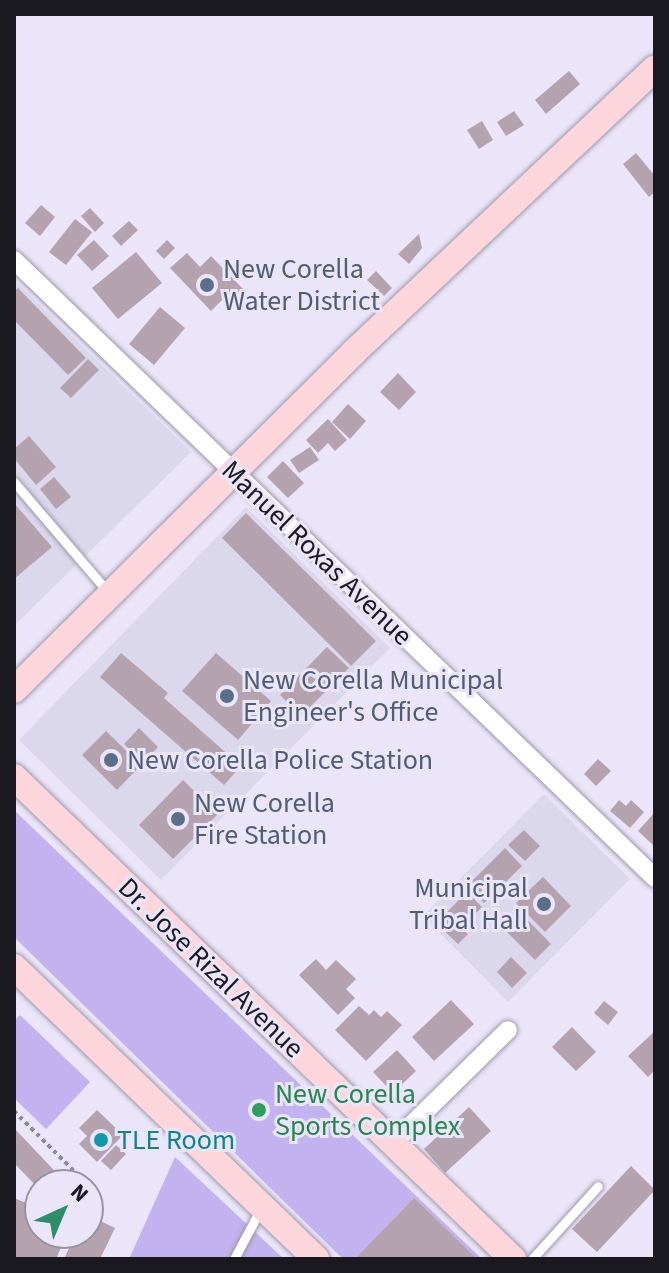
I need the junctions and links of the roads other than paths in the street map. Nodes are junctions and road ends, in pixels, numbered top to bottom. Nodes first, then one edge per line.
1 (655, 68) edge
2 (14, 260) edge
3 (233, 472) junction
4 (14, 482) edge
5 (110, 595) junction
6 (14, 690) edge
7 (14, 777) edge
8 (655, 878) edge
9 (14, 967) edge
10 (508, 1030) dead end
11 (393, 1143) junction
12 (598, 1186) dead end
13 (262, 1207) junction
14 (238, 1257) edge
15 (316, 1259) edge
16 (513, 1259) edge
17 (532, 1259) edge

1 - 3 main road
2 - 3 street, Manuel Roxas Avenue
3 - 5 main road
3 - 8 street, Manuel Roxas Avenue
4 - 5 lane
5 - 6 main road
7 - 11 main road, Dr. Jose Rizal Avenue
9 - 13 main road
10 - 11 street
11 - 16 main road, Dr. Jose Rizal Avenue
12 - 17 lane
13 - 14 lane
13 - 15 main road

